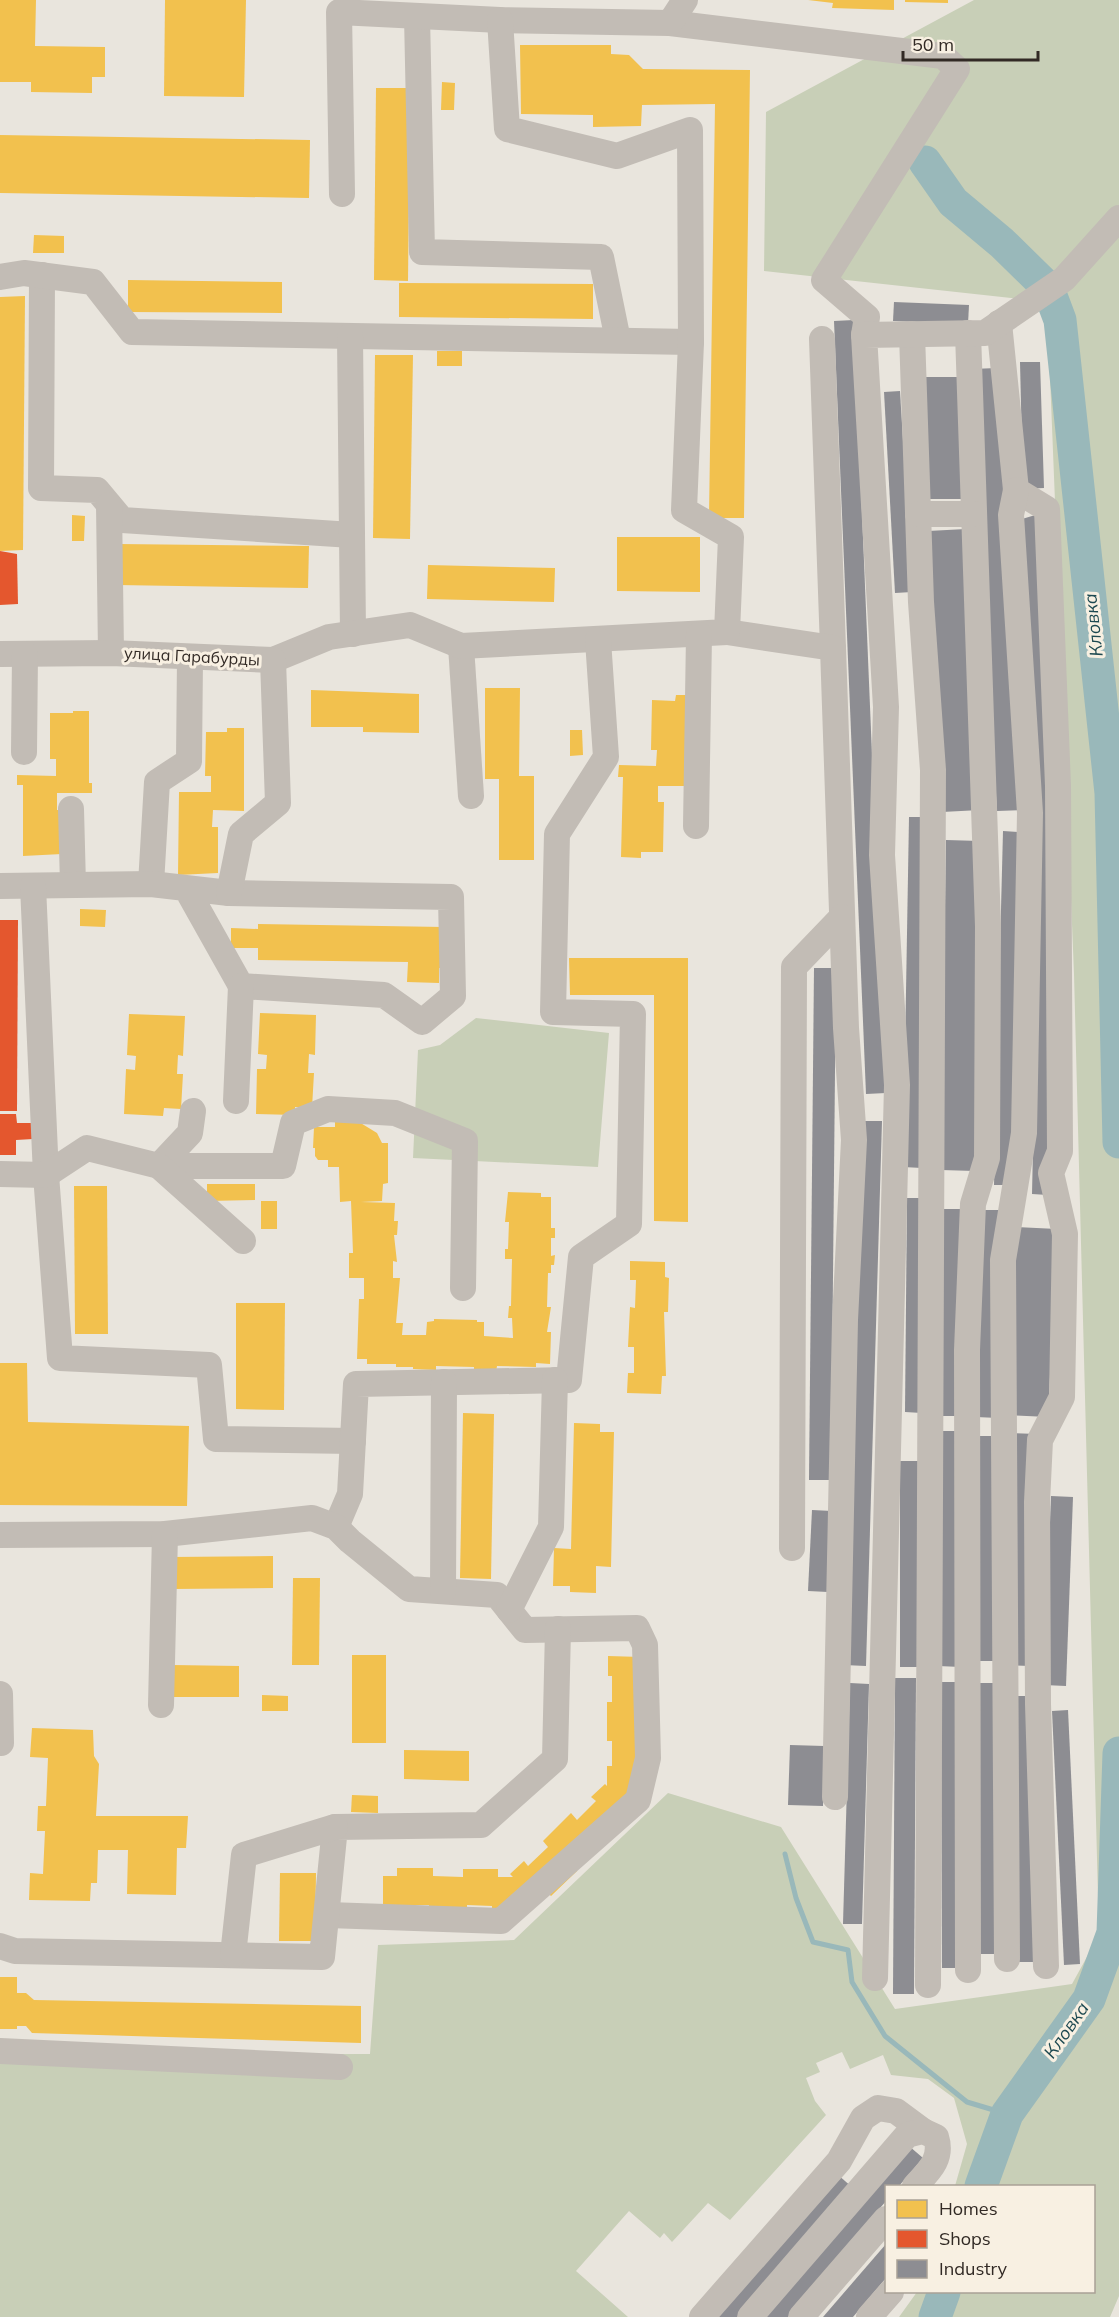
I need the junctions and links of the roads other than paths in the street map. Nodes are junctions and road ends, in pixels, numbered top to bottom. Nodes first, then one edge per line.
1 (685, 0) edge
2 (338, 6) edge
3 (487, 13) edge
4 (417, 16) junction
5 (670, 23) junction
6 (342, 194) dead end
7 (1119, 218) edge
8 (42, 275) junction
9 (0, 277) edge
10 (1000, 322) junction
11 (968, 333) junction
12 (912, 334) junction
13 (864, 335) junction
14 (351, 336) junction
15 (822, 339) dead end
16 (618, 340) junction
17 (691, 342) junction
18 (1016, 490) junction
19 (109, 505) junction
20 (918, 514) junction
21 (974, 514) junction
22 (352, 535) junction
23 (727, 632) junction
24 (353, 634) junction
25 (699, 635) junction
26 (598, 640) junction
27 (461, 646) junction
28 (833, 648) junction
29 (111, 653) junction
30 (12, 654) edge
31 (190, 658) junction
32 (273, 660) junction
33 (24, 752) dead end
34 (471, 796) dead end
35 (71, 809) dead end
36 (696, 826) dead end
37 (151, 884) junction
38 (74, 885) junction
39 (0, 886) edge
40 (33, 886) junction
41 (186, 888) junction
42 (230, 893) junction
43 (842, 916) junction
44 (241, 986) junction
45 (236, 1101) dead end
46 (193, 1111) dead end
47 (159, 1166) junction
48 (0, 1174) edge
49 (46, 1175) junction
50 (243, 1241) dead end
51 (463, 1288) dead end
52 (555, 1380) junction
53 (444, 1382) junction
54 (353, 1442) junction
55 (336, 1527) junction
56 (165, 1534) junction
57 (0, 1535) edge
58 (792, 1548) dead end
59 (443, 1592) junction
60 (509, 1610) junction
61 (558, 1629) junction
62 (0, 1694) edge
63 (161, 1705) dead end
64 (1, 1743) edge
65 (835, 1797) dead end
66 (335, 1827) junction
67 (328, 1915) junction
68 (0, 1946) edge
69 (233, 1955) junction
70 (1006, 1959) dead end
71 (1046, 1966) dead end
72 (968, 1970) dead end
73 (875, 1978) dead end
74 (928, 1985) dead end
75 (0, 2051) edge
76 (340, 2067) dead end
77 (923, 2131) junction
78 (917, 2185) edge
79 (885, 2220) edge
80 (890, 2293) edge
81 (702, 2317) edge
82 (750, 2317) edge
83 (801, 2317) edge
84 (869, 2317) edge

1 - 5 street
2 - 4 street
2 - 6 street
3 - 4 street
3 - 5 street
3 - 17 street
4 - 16 street
5 - 13 street
7 - 10 street
8 - 9 street
8 - 14 street
8 - 19 street
10 - 11 street
10 - 18 street
11 - 12 street
11 - 21 street
12 - 13 street
12 - 20 street
13 - 73 street
14 - 16 street
14 - 22 street
15 - 28 street
16 - 17 street
17 - 23 street
18 - 70 street
18 - 71 street
19 - 22 street
19 - 29 street
20 - 21 street
20 - 74 street
21 - 72 street
22 - 24 street
23 - 25 street, улица Гарабурды
23 - 28 street, улица Гарабурды
24 - 27 street, улица Гарабурды
24 - 32 street, улица Гарабурды
25 - 26 street, улица Гарабурды
25 - 36 street
26 - 27 street, улица Гарабурды
26 - 52 street
27 - 34 street
28 - 43 street
29 - 30 street, улица Гарабурды
29 - 31 street, улица Гарабурды
30 - 33 street
31 - 32 street, улица Гарабурды
31 - 37 street
32 - 42 street
35 - 38 street
37 - 38 street
37 - 41 street
38 - 40 street
39 - 40 street
40 - 49 street
41 - 42 street
41 - 44 street
42 - 44 street
43 - 58 street
43 - 65 street
44 - 45 street
46 - 47 street
47 - 49 street
47 - 50 street
47 - 51 street
48 - 49 street
49 - 54 street
52 - 53 street
52 - 60 street
53 - 54 street
53 - 59 street
54 - 55 street
55 - 56 street
55 - 59 street
56 - 57 street
56 - 63 street
59 - 60 street
60 - 61 street
61 - 66 street
61 - 67 street
62 - 64 street
66 - 67 street
66 - 69 street
67 - 69 street
68 - 69 street
75 - 76 street
77 - 78 street
77 - 81 street
77 - 82 street
79 - 83 street
80 - 84 street

